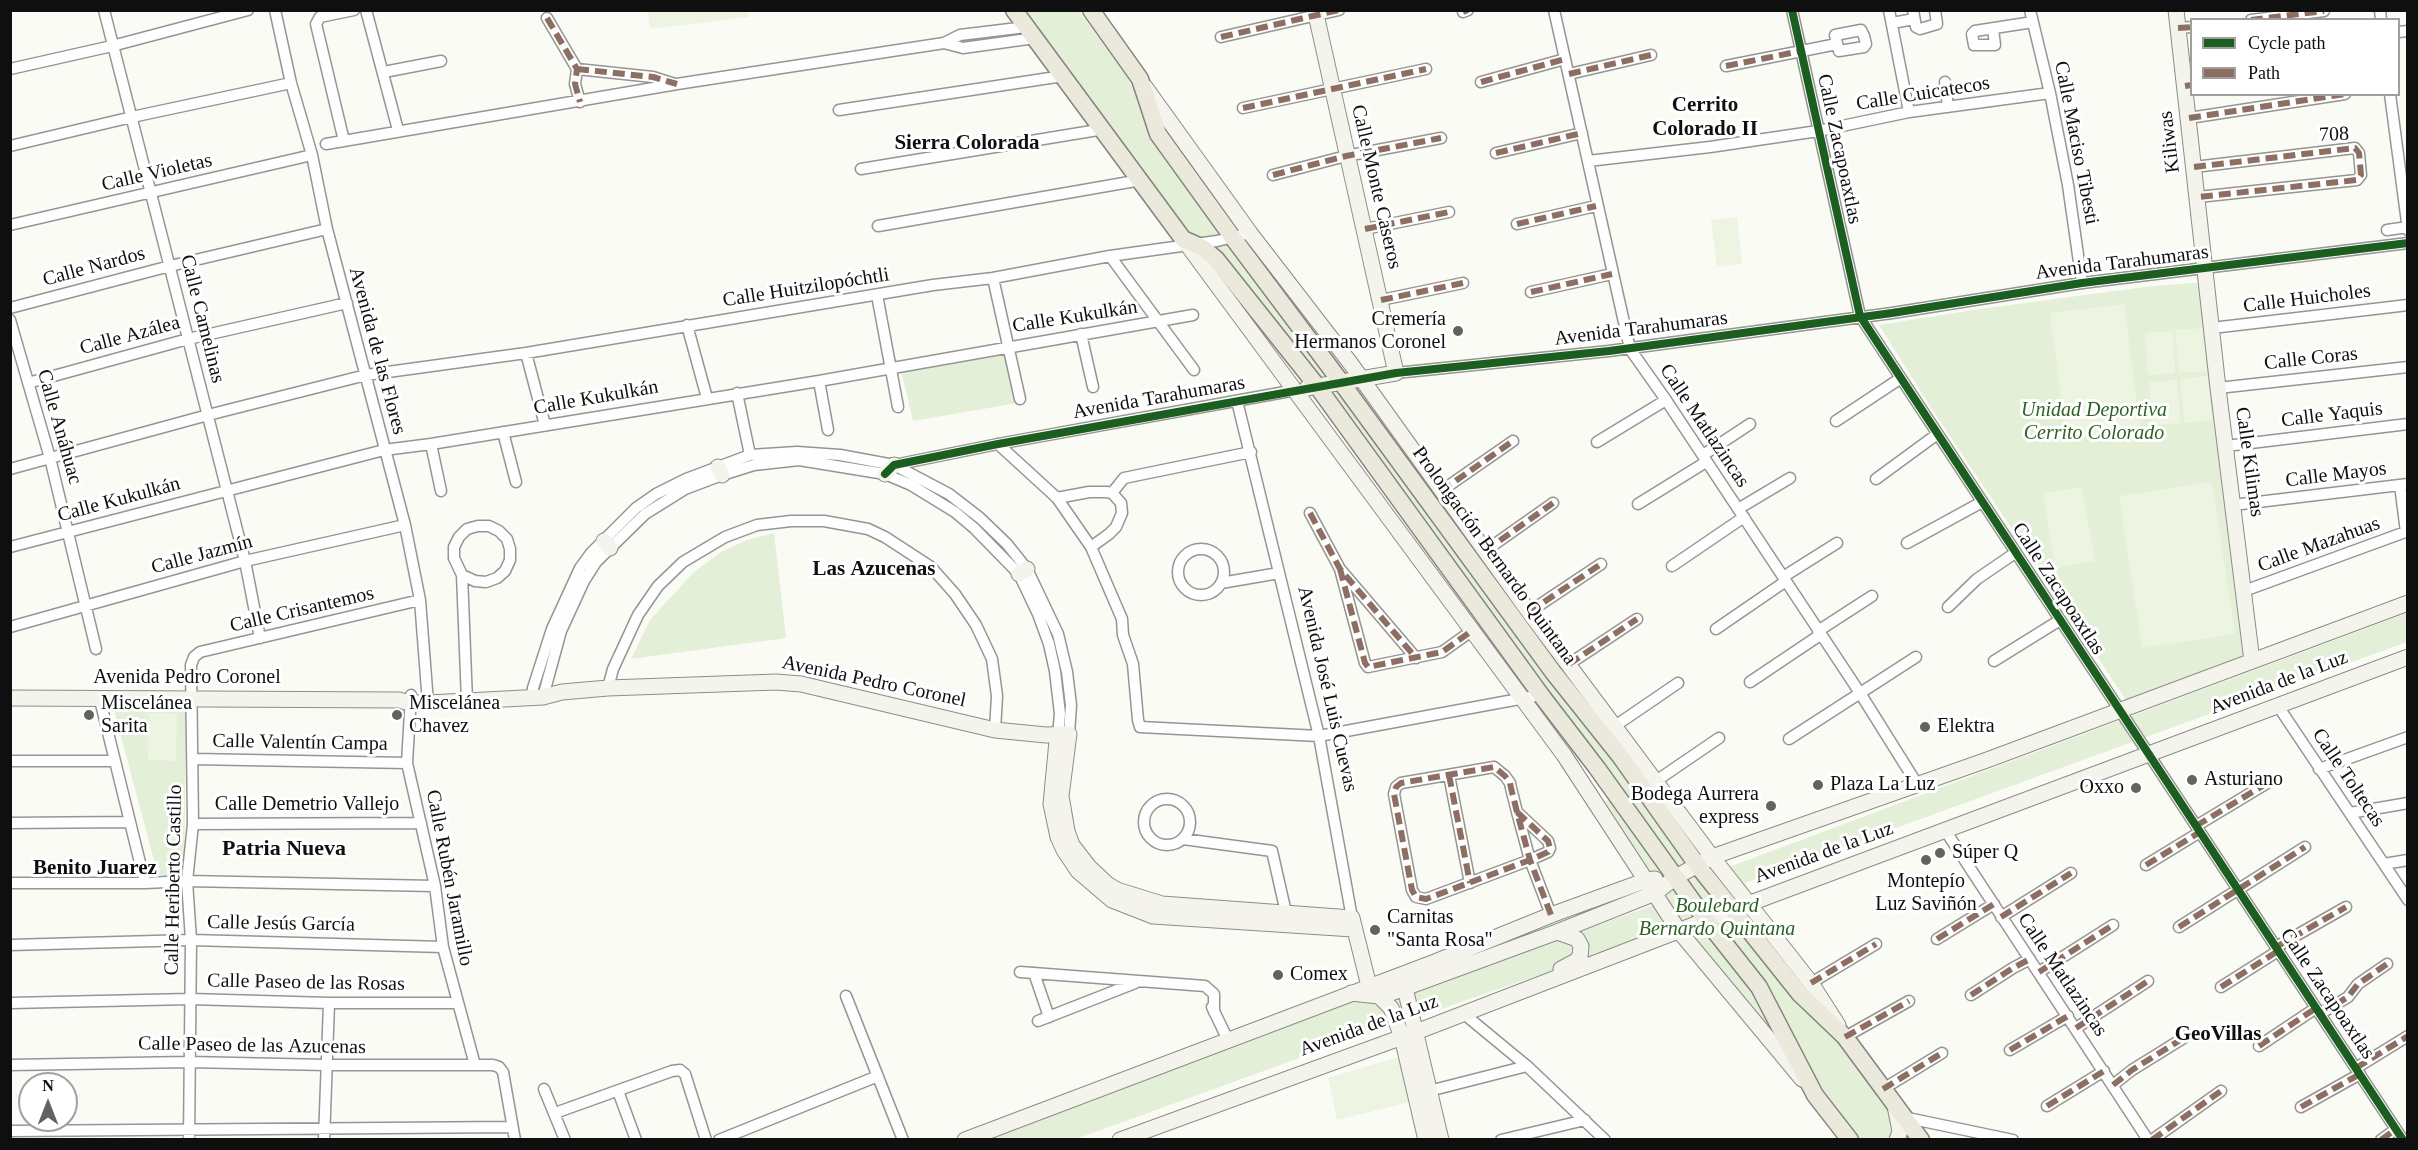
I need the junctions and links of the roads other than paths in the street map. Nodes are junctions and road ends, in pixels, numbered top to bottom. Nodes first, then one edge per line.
1 (104, 10) edge
2 (248, 10) edge
3 (275, 10) edge
4 (354, 10) edge
5 (366, 10) edge
6 (1014, 10) edge
7 (1091, 10) edge
8 (1339, 10) edge
9 (1554, 10) edge
10 (1792, 10) edge
11 (1889, 10) edge
12 (1935, 10) edge
13 (2176, 10) edge
14 (2324, 10) edge
15 (1315, 13) edge
16 (1913, 15) edge
17 (2031, 16) edge
18 (547, 18) dead end
19 (2266, 18) edge
20 (1892, 23) junction
21 (2185, 28) edge
22 (1992, 29) dead end
23 (1031, 32) junction
24 (1221, 38) dead end
25 (1837, 44) dead end
26 (112, 46) junction
27 (1801, 51) junction
28 (1651, 55) dead end
29 (1565, 59) junction
30 (441, 61) dead end
31 (1726, 66) dead end
32 (10, 69) edge
33 (577, 69) junction
34 (1426, 69) dead end
35 (384, 72) junction
36 (1569, 74) junction
37 (1064, 76) junction
38 (1140, 79) junction
39 (1481, 82) dead end
40 (1945, 82) dead end
41 (291, 83) junction
42 (677, 84) junction
43 (2188, 85) edge
44 (1331, 88) junction
45 (2050, 93) junction
46 (2332, 96) edge
47 (2391, 96) edge
48 (580, 102) junction
49 (1948, 107) junction
50 (1243, 108) dead end
51 (839, 111) dead end
52 (1910, 112) junction
53 (132, 117) junction
54 (2189, 118) junction
55 (1104, 129) junction
56 (398, 130) junction
57 (1818, 131) junction
58 (1582, 133) junction
59 (1441, 138) dead end
60 (344, 141) junction
61 (326, 144) dead end
62 (10, 146) edge
63 (1496, 153) dead end
64 (312, 155) junction
65 (1346, 156) junction
66 (1588, 160) junction
67 (2194, 167) junction
68 (861, 169) dead end
69 (1273, 175) dead end
70 (1141, 180) junction
71 (151, 193) junction
72 (2198, 197) junction
73 (1596, 206) junction
74 (1449, 212) dead end
75 (1517, 224) dead end
76 (10, 225) edge
77 (878, 226) dead end
78 (2407, 228) edge
79 (327, 229) junction
80 (1365, 229) junction
81 (2387, 230) dead end
82 (1250, 233) junction
83 (1233, 237) junction
84 (1189, 243) junction
85 (2408, 243) edge
86 (1110, 256) junction
87 (170, 266) junction
88 (2205, 269) junction
89 (1612, 274) junction
90 (993, 278) junction
91 (1463, 283) dead end
92 (2082, 283) junction
93 (1531, 292) dead end
94 (877, 295) junction
95 (1381, 300) junction
96 (347, 303) junction
97 (2408, 305) edge
98 (10, 308) edge
99 (1193, 315) dead end
100 (1860, 316) junction
101 (10, 320) edge
102 (1157, 322) junction
103 (687, 325) junction
104 (2211, 328) junction
105 (1081, 334) junction
106 (188, 339) junction
107 (1007, 346) junction
108 (1629, 349) junction
109 (526, 353) junction
110 (2408, 367) edge
111 (892, 368) junction
112 (1194, 370) dead end
113 (1396, 373) junction
114 (366, 375) junction
115 (1900, 378) junction
116 (1362, 379) junction
117 (819, 381) junction
118 (1341, 382) junction
119 (28, 383) junction
120 (1317, 386) junction
121 (1093, 387) dead end
122 (2218, 388) junction
123 (1296, 390) junction
124 (737, 393) junction
125 (707, 398) junction
126 (1020, 399) dead end
127 (1666, 400) junction
128 (1237, 401) junction
129 (898, 407) dead end
130 (207, 415) junction
131 (1836, 421) dead end
132 (1750, 424) dead end
133 (2408, 424) edge
134 (545, 425) junction
135 (828, 430) dead end
136 (502, 432) junction
137 (1936, 435) junction
138 (1513, 441) dead end
139 (1598, 442) dead end
140 (431, 444) junction
141 (998, 444) junction
142 (2226, 446) junction
143 (384, 450) junction
144 (1251, 452) junction
145 (750, 455) junction
146 (50, 458) junction
147 (1705, 458) junction
148 (10, 469) edge
149 (890, 470) junction
150 (720, 471) junction
151 (1790, 478) dead end
152 (1876, 479) dead end
153 (516, 482) dead end
154 (2404, 484) edge
155 (227, 490) junction
156 (441, 491) dead end
157 (1441, 491) junction
158 (1112, 493) junction
159 (1057, 498) junction
160 (1982, 502) junction
161 (1553, 503) dead end
162 (1638, 504) dead end
163 (2234, 505) junction
164 (1310, 513) dead end
165 (1741, 513) junction
166 (405, 525) junction
167 (69, 532) junction
168 (2407, 532) edge
169 (1838, 543) dead end
170 (1907, 543) dead end
171 (10, 547) edge
172 (1091, 547) junction
173 (1485, 551) junction
174 (2015, 553) junction
175 (244, 561) junction
176 (1601, 564) dead end
177 (1672, 566) dead end
178 (1340, 569) junction
179 (1279, 573) junction
180 (462, 575) junction
181 (1785, 579) junction
182 (1221, 583) junction
183 (2244, 591) junction
184 (1872, 596) dead end
185 (420, 600) junction
186 (2408, 603) edge
187 (86, 606) junction
188 (1948, 607) dead end
189 (1529, 612) junction
190 (1637, 619) dead end
191 (2060, 620) junction
192 (10, 627) edge
193 (1716, 629) dead end
194 (1473, 630) junction
195 (1819, 633) junction
196 (260, 638) junction
197 (96, 649) dead end
198 (194, 657) joint
199 (1916, 657) dead end
200 (2408, 657) edge
201 (1416, 658) junction
202 (1994, 661) dead end
203 (2252, 661) junction
204 (1569, 664) junction
205 (1750, 682) dead end
206 (1678, 683) dead end
207 (608, 688) junction
208 (538, 693) junction
209 (1860, 693) junction
210 (1541, 695) junction
211 (467, 697) junction
212 (10, 698) edge
213 (191, 699) junction
214 (407, 699) junction
215 (428, 699) junction
216 (1523, 699) junction
217 (100, 700) junction
218 (2278, 706) junction
219 (2118, 711) junction
220 (1615, 726) junction
221 (995, 730) junction
222 (1064, 735) junction
223 (1320, 736) junction
224 (2408, 737) edge
225 (1719, 738) dead end
226 (1789, 739) dead end
227 (2148, 754) junction
228 (193, 759) junction
229 (10, 761) edge
230 (115, 761) junction
231 (407, 763) junction
232 (2319, 768) junction
233 (1449, 775) junction
234 (1656, 781) junction
235 (2269, 782) dead end
236 (1917, 784) junction
237 (2408, 803) edge
238 (1517, 812) junction
239 (2350, 813) junction
240 (129, 822) junction
241 (10, 823) edge
242 (421, 823) junction
243 (193, 824) junction
244 (2198, 829) junction
245 (1945, 830) junction
246 (1183, 839) junction
247 (2305, 847) dead end
248 (1530, 860) junction
249 (2408, 860) edge
250 (1705, 862) junction
251 (2385, 864) junction
252 (2146, 865) dead end
253 (2071, 873) dead end
254 (1676, 877) junction
255 (1647, 880) junction
256 (187, 881) junction
257 (10, 882) edge
258 (1470, 883) junction
259 (145, 884) junction
260 (435, 886) junction
261 (2239, 891) junction
262 (1655, 893) junction
263 (2408, 900) edge
264 (1994, 904) junction
265 (1740, 907) junction
266 (2346, 907) dead end
267 (1551, 915) junction
268 (2001, 917) junction
269 (1287, 919) junction
270 (1706, 920) junction
271 (1352, 923) junction
272 (2113, 925) dead end
273 (2179, 927) dead end
274 (1679, 931) junction
275 (1557, 932) junction
276 (1937, 939) dead end
277 (191, 940) junction
278 (1876, 944) dead end
279 (10, 945) edge
280 (443, 946) junction
281 (2277, 949) junction
282 (2030, 959) junction
283 (2387, 964) dead end
284 (1020, 972) dead end
285 (2038, 972) junction
286 (1034, 973) junction
287 (1139, 981) junction
288 (2148, 981) dead end
289 (1811, 983) junction
290 (2221, 987) dead end
291 (1404, 988) junction
292 (1374, 991) junction
293 (1971, 995) dead end
294 (846, 996) dead end
295 (190, 999) junction
296 (1909, 1000) dead end
297 (10, 1003) edge
298 (329, 1003) junction
299 (456, 1003) junction
300 (1489, 1004) junction
301 (2318, 1011) junction
302 (1464, 1014) junction
303 (2068, 1016) junction
304 (1049, 1017) junction
305 (1038, 1021) dead end
306 (2076, 1028) junction
307 (2190, 1034) dead end
308 (1409, 1035) junction
309 (1845, 1036) junction
310 (2408, 1036) edge
311 (1228, 1040) junction
312 (2259, 1046) dead end
313 (2010, 1050) dead end
314 (1942, 1053) dead end
315 (189, 1062) junction
316 (10, 1065) edge
317 (326, 1065) junction
318 (475, 1065) junction
319 (1527, 1066) junction
320 (2104, 1071) junction
321 (2358, 1071) junction
322 (878, 1076) junction
323 (2113, 1085) junction
324 (544, 1089) dead end
325 (1883, 1089) junction
326 (618, 1091) junction
327 (1429, 1091) junction
328 (2222, 1091) dead end
329 (1815, 1095) junction
330 (2047, 1106) dead end
331 (2301, 1107) dead end
332 (1899, 1111) junction
333 (555, 1113) junction
334 (1585, 1120) junction
335 (512, 1127) junction
336 (10, 1131) edge
337 (2402, 1133) edge
338 (189, 1134) edge
339 (324, 1134) edge
340 (409, 1134) edge
341 (1849, 1136) edge
342 (515, 1140) edge
343 (565, 1140) edge
344 (636, 1140) edge
345 (706, 1140) edge
346 (719, 1140) edge
347 (903, 1140) edge
348 (965, 1140) edge
349 (1120, 1140) edge
350 (1426, 1140) edge
351 (1441, 1140) edge
352 (1501, 1140) edge
353 (1605, 1140) edge
354 (1897, 1140) edge
355 (1921, 1140) edge
356 (2013, 1140) edge
357 (2150, 1140) edge
358 (2380, 1140) edge

1 - 26 street, Calle Camelinas
2 - 26 street
3 - 41 street, Avenida de las Flores
4 - 60 street
5 - 35 street
6 - 23 main road
7 - 38 main road, Prolongación Bernardo Quintana
8 - 15 street
9 - 29 street, Calle Matlazincas
10 - 27 street, Calle Zacapoaxtlas
11 - 20 street
12 - 16 street
13 - 21 street, Kiliwas
14 - 19 street
15 - 24 street
15 - 44 street, Calle Monte Caseros
16 - 20 street
17 - 22 street
17 - 45 street, Calle Maciso Tibesti
18 - 33 street
20 - 52 street
21 - 43 street, Kiliwas
23 - 37 main road
23 - 42 street
25 - 27 street
26 - 32 street
26 - 53 street, Calle Camelinas
27 - 31 street
27 - 57 street, Calle Zacapoaxtlas
28 - 36 street
29 - 36 street, Calle Matlazincas
29 - 39 street
30 - 35 street
33 - 42 street
33 - 48 street
34 - 44 street
35 - 56 street
36 - 58 street, Calle Matlazincas
37 - 51 street
37 - 55 main road
38 - 82 street, Prolongación Bernardo Quintana
38 - 83 main road, Prolongación Bernardo Quintana
40 - 49 street
41 - 53 street
41 - 64 street, Avenida de las Flores
42 - 48 street
43 - 54 street, Kiliwas
44 - 50 street
44 - 65 street, Calle Monte Caseros
45 - 49 street, Calle Cuicatecos
45 - 92 street, Calle Maciso Tibesti
46 - 54 street
47 - 78 street
48 - 56 street
49 - 52 street, Calle Cuicatecos
52 - 57 street, Calle Cuicatecos
53 - 62 street
53 - 71 street, Calle Camelinas
54 - 67 street, Kiliwas
55 - 68 street
55 - 70 main road
56 - 60 street
57 - 66 street, Calle Cuicatecos
57 - 100 street, Calle Zacapoaxtlas
58 - 63 street
58 - 66 street, Calle Matlazincas
59 - 65 street
60 - 61 street
64 - 71 street, Calle Violetas
64 - 79 street, Avenida de las Flores
65 - 69 street
65 - 80 street, Calle Monte Caseros
66 - 73 street, Calle Matlazincas
67 - 72 street, Kiliwas
67 - 72 street, 708
70 - 77 street
70 - 84 main road
71 - 76 street, Calle Violetas
71 - 87 street, Calle Camelinas
72 - 88 street, Kiliwas
73 - 75 street
73 - 89 street, Calle Matlazincas
74 - 80 street
78 - 81 street
79 - 87 street, Calle Nardos
79 - 96 street, Avenida de las Flores
80 - 95 street, Calle Monte Caseros
82 - 83 street, Calle Huitzilopóchtli
82 - 116 street, Prolongación Bernardo Quintana
83 - 84 street, Calle Huitzilopóchtli
83 - 118 main road, Prolongación Bernardo Quintana
84 - 86 street, Calle Huitzilopóchtli
84 - 120 main road
84 - 123 street
85 - 88 street, Avenida Tarahumaras
86 - 90 street, Calle Huitzilopóchtli
86 - 102 street
87 - 98 street, Calle Nardos
87 - 106 street, Calle Camelinas
88 - 92 street, Avenida Tarahumaras
88 - 104 street, Calle Kilimas
89 - 93 street
89 - 108 street, Calle Matlazincas
90 - 94 street, Calle Huitzilopóchtli
90 - 107 street
91 - 95 street
92 - 100 street, Avenida Tarahumaras
94 - 103 street, Calle Huitzilopóchtli
94 - 111 street
95 - 113 street, Calle Monte Caseros
96 - 106 street, Calle Azálea
96 - 114 street, Avenida de las Flores
97 - 104 street, Calle Huicholes
99 - 102 street, Calle Kukulkán
100 - 108 street, Avenida Tarahumaras
100 - 115 street, Calle Zacapoaxtlas
101 - 119 street, Calle Anáhuac
102 - 105 street, Calle Kukulkán
102 - 112 street
103 - 109 street, Calle Huitzilopóchtli
103 - 125 street
104 - 122 street, Calle Kilimas
105 - 107 street, Calle Kukulkán
105 - 121 street
106 - 119 street, Calle Azálea
106 - 130 street, Calle Camelinas
107 - 111 street, Calle Kukulkán
107 - 126 street
108 - 113 street, Avenida Tarahumaras
108 - 127 street, Calle Matlazincas
109 - 114 street, Calle Huitzilopóchtli
109 - 134 street
110 - 122 street, Calle Coras
111 - 117 street, Calle Kukulkán
111 - 129 street
113 - 116 street, Avenida Tarahumaras
114 - 130 street, Calle Huitzilopóchtli
114 - 143 street, Avenida de las Flores
115 - 131 street
115 - 137 street, Calle Zacapoaxtlas
116 - 118 street, Avenida Tarahumaras
116 - 157 street, Prolongación Bernardo Quintana
117 - 124 street, Calle Kukulkán
117 - 135 street
118 - 120 street, Avenida Tarahumaras
118 - 250 main road, Prolongación Bernardo Quintana
119 - 146 street, Calle Anáhuac
120 - 123 street, Avenida Tarahumaras
120 - 210 main road
122 - 142 street, Calle Kilimas
123 - 128 street, Avenida Tarahumaras
123 - 194 street
124 - 125 street, Calle Kukulkán
124 - 145 street
125 - 134 street, Calle Kukulkán
127 - 139 street
127 - 147 street, Calle Matlazincas
128 - 141 street, Avenida Tarahumaras
128 - 144 street, Avenida José Luis Cuevas
130 - 146 street, Calle Huitzilopóchtli
130 - 155 street, Calle Camelinas
132 - 147 street
133 - 142 street, Calle Yaquis
134 - 136 street, Calle Kukulkán
136 - 140 street, Calle Kukulkán
136 - 153 street
137 - 152 street
137 - 160 street, Calle Zacapoaxtlas
138 - 157 street
140 - 143 street, Calle Kukulkán
140 - 156 street
141 - 149 street, Avenida Tarahumaras
141 - 159 street
142 - 163 street, Calle Kilimas
143 - 155 street, Calle Kukulkán
143 - 166 street, Avenida de las Flores
144 - 158 street
144 - 179 street, Avenida José Luis Cuevas
145 - 149 street
145 - 150 street
146 - 148 street, Calle Huitzilopóchtli
146 - 167 street, Calle Anáhuac
147 - 162 street
147 - 165 street, Calle Matlazincas
149 - 150 street
149 - 222 street
150 - 208 street
151 - 165 street
154 - 163 street, Calle Mayos
154 - 168 street, Calle Mazahuas
155 - 167 street, Calle Kukulkán
155 - 175 street, Calle Camelinas
157 - 173 street, Prolongación Bernardo Quintana
158 - 159 street
158 - 172 street
159 - 172 street
160 - 170 street
160 - 174 street, Calle Zacapoaxtlas
161 - 173 street
163 - 183 street, Calle Kilimas
164 - 178 street
165 - 177 street
165 - 181 street, Calle Matlazincas
166 - 175 street, Calle Jazmín
166 - 185 street, Avenida de las Flores
167 - 171 street, Calle Kukulkán
167 - 187 street, Calle Anáhuac
168 - 183 street, Calle Mazahuas
169 - 181 street
172 - 223 street
173 - 189 street, Prolongación Bernardo Quintana
174 - 188 street
174 - 191 street, Calle Zacapoaxtlas
175 - 187 street, Calle Jazmín
175 - 196 street, Calle Camelinas
176 - 189 street
178 - 201 street
178 - 201 street
179 - 182 street
179 - 223 street, Avenida José Luis Cuevas
180 - 180 street
180 - 211 street
181 - 193 street
181 - 195 street, Calle Matlazincas
182 - 182 street
183 - 203 street, Calle Kilimas
184 - 195 street
185 - 196 street, Calle Crisantemos
185 - 215 street, Avenida de las Flores
186 - 203 street, Avenida de la Luz
187 - 192 street, Calle Jazmín
187 - 197 street, Calle Anáhuac
189 - 204 street, Prolongación Bernardo Quintana
190 - 204 street
191 - 202 street
191 - 219 street, Calle Zacapoaxtlas
194 - 201 street
194 - 216 street
195 - 205 street
195 - 209 street, Calle Matlazincas
196 - 198 street, Calle Crisantemos
198 - 213 street, Calle Heriberto Castillo
199 - 209 street
200 - 218 street, Avenida de la Luz
203 - 219 street, Avenida de la Luz
204 - 220 street, Prolongación Bernardo Quintana
206 - 220 street
207 - 208 street, Avenida Pedro Coronel
207 - 221 street, Avenida Pedro Coronel
207 - 221 street
208 - 211 street, Avenida Pedro Coronel
209 - 226 street
209 - 236 street, Calle Matlazincas
210 - 216 street
210 - 254 main road
211 - 215 street, Avenida Pedro Coronel
212 - 217 street, Avenida Pedro Coronel
213 - 214 street, Avenida Pedro Coronel
213 - 217 street, Avenida Pedro Coronel
213 - 228 street, Calle Heriberto Castillo
214 - 215 street, Avenida Pedro Coronel
214 - 231 street, Calle Rubén Jaramillo
216 - 223 street
216 - 255 street
217 - 230 street
218 - 227 street, Avenida de la Luz
218 - 232 street, Calle Toltecas
219 - 227 street, Calle Zacapoaxtlas
219 - 236 street, Avenida de la Luz
220 - 234 street, Prolongación Bernardo Quintana
221 - 222 street, Avenida Pedro Coronel
222 - 269 street
223 - 271 street, Avenida José Luis Cuevas
224 - 232 street
225 - 234 street
227 - 244 street, Calle Zacapoaxtlas
227 - 245 street, Avenida de la Luz
228 - 231 street, Calle Valentín Campa
228 - 243 street, Calle Heriberto Castillo
229 - 230 street
230 - 240 street
231 - 242 street, Calle Rubén Jaramillo
232 - 239 street, Calle Toltecas
233 - 238 street
233 - 258 street
233 - 258 street
234 - 250 street, Prolongación Bernardo Quintana
235 - 244 street
236 - 250 street, Avenida de la Luz
237 - 239 street
238 - 248 street
238 - 248 street
239 - 251 street, Calle Toltecas
240 - 241 street
240 - 259 street
242 - 243 street, Calle Demetrio Vallejo
242 - 260 street, Calle Rubén Jaramillo
243 - 256 street, Calle Heriberto Castillo
244 - 252 street
244 - 261 street, Calle Zacapoaxtlas
245 - 264 street, Calle Matlazincas
245 - 265 street, Avenida de la Luz
246 - 246 street
246 - 269 street
247 - 261 street
248 - 258 street
248 - 267 street
249 - 251 street
250 - 254 street, Avenida de la Luz
250 - 265 main road, Prolongación Bernardo Quintana
251 - 263 street, Calle Toltecas
253 - 268 street
254 - 255 street, Avenida de la Luz
254 - 262 street, Avenida de la Luz
254 - 270 main road
255 - 262 street
255 - 267 street, Avenida de la Luz
256 - 259 street
256 - 260 street
256 - 277 street, Calle Heriberto Castillo
257 - 259 street
260 - 280 street, Calle Rubén Jaramillo
261 - 273 street
261 - 281 street, Calle Zacapoaxtlas
262 - 274 street
262 - 275 street, Avenida de la Luz
264 - 268 street, Calle Matlazincas
264 - 276 street
265 - 270 street, Avenida de la Luz
265 - 289 street, Prolongación Bernardo Quintana
265 - 309 main road, Prolongación Bernardo Quintana
266 - 281 street
267 - 292 street, Avenida de la Luz
268 - 282 street, Calle Matlazincas
269 - 271 street
270 - 274 street, Avenida de la Luz
270 - 329 main road
271 - 292 street, Avenida José Luis Cuevas
272 - 285 street
274 - 300 street, Avenida de la Luz
274 - 329 street
275 - 291 street, Avenida de la Luz
275 - 300 street
277 - 279 street, Calle Jesús García
277 - 280 street, Calle Jesús García
277 - 295 street, Calle Heriberto Castillo
278 - 289 street
280 - 299 street, Calle Rubén Jaramillo
281 - 290 street
281 - 301 street, Calle Zacapoaxtlas
282 - 285 street, Calle Matlazincas
282 - 293 street
283 - 301 street
284 - 286 street
285 - 303 street, Calle Matlazincas
286 - 287 street
286 - 304 street
287 - 304 street
287 - 311 street
288 - 306 street
289 - 309 street, Prolongación Bernardo Quintana
291 - 292 street, Avenida de la Luz
291 - 308 street
292 - 308 street, Avenida José Luis Cuevas
292 - 311 street, Avenida de la Luz
294 - 322 street
295 - 297 street, Calle Paseo de las Rosas
295 - 298 street, Calle Paseo de las Rosas
295 - 315 street, Calle Heriberto Castillo
296 - 309 street
298 - 299 street, Calle Paseo de las Rosas
298 - 317 street
299 - 318 street, Calle Rubén Jaramillo
300 - 302 street, Avenida de la Luz
301 - 312 street
301 - 321 street, Calle Zacapoaxtlas
302 - 308 street, Avenida de la Luz
302 - 319 street
303 - 306 street, Calle Matlazincas
303 - 313 street
304 - 305 street
306 - 320 street, Calle Matlazincas
307 - 323 street
308 - 327 street
308 - 349 street, Avenida de la Luz
308 - 350 street
309 - 325 main road, Prolongación Bernardo Quintana
310 - 321 street
311 - 348 street, Avenida de la Luz
314 - 325 street
315 - 316 street, Calle Paseo de las Azucenas
315 - 317 street, Calle Paseo de las Azucenas
315 - 338 street, Calle Heriberto Castillo
317 - 318 street, Calle Paseo de las Azucenas
317 - 339 street
318 - 335 street, Calle Paseo de las Azucenas
319 - 327 street
319 - 334 street
320 - 323 street, Calle Matlazincas
320 - 330 street
321 - 331 street
321 - 337 street, Calle Zacapoaxtlas
322 - 346 street
322 - 347 street
323 - 357 street, Calle Matlazincas
324 - 333 street
325 - 332 main road, Prolongación Bernardo Quintana
326 - 333 street
326 - 344 street
326 - 345 street
327 - 351 street
328 - 357 street
329 - 341 main road
332 - 354 street
332 - 355 main road, Prolongación Bernardo Quintana
332 - 356 street
333 - 343 street
334 - 352 street
334 - 353 street
335 - 340 street
335 - 342 street
336 - 338 street
337 - 358 street
338 - 339 street
339 - 340 street

